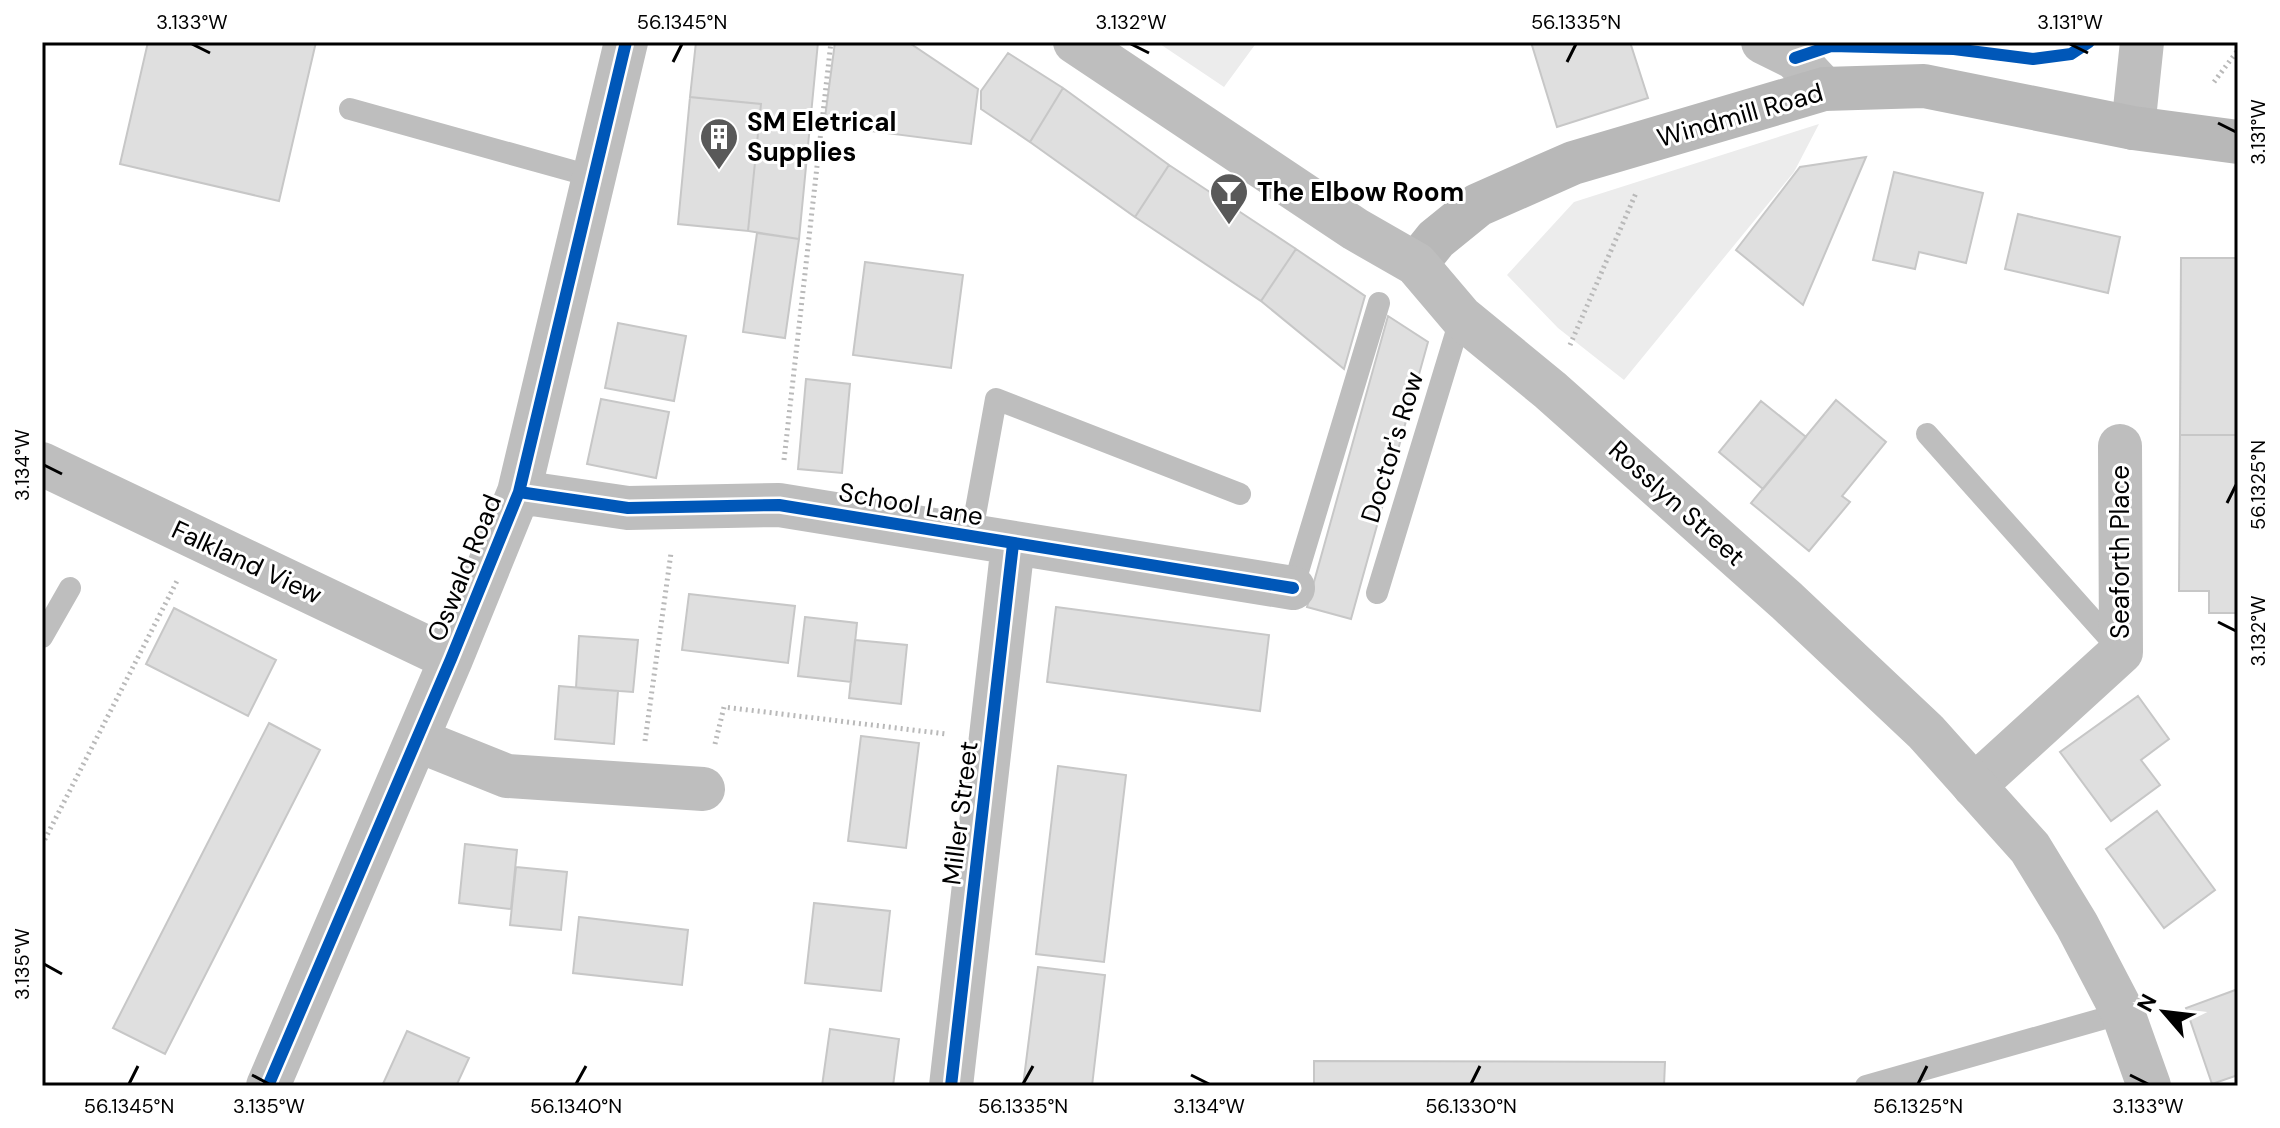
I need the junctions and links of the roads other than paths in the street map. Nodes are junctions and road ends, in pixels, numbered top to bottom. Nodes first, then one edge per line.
1 (626, 42) edge
2 (1075, 42) edge
3 (1763, 42) edge
4 (2142, 42) edge
5 (1824, 89) junction
6 (350, 109) dead end
7 (2133, 128) junction
8 (2238, 142) edge
9 (594, 177) junction
10 (1416, 264) junction
11 (1379, 303) dead end
12 (1461, 317) junction
13 (1927, 434) dead end
14 (2120, 446) dead end
15 (42, 464) edge
16 (519, 492) junction
17 (1240, 494) dead end
18 (971, 537) junction
19 (1013, 544) junction
20 (70, 588) dead end
21 (1293, 588) joint
22 (1377, 593) dead end
23 (42, 637) edge
24 (2121, 652) junction
25 (451, 659) junction
26 (417, 740) junction
27 (1974, 786) junction
28 (703, 789) road end
29 (2123, 1013) junction
30 (268, 1086) edge
31 (951, 1086) edge
32 (1866, 1086) edge
33 (2149, 1086) edge

1 - 9 street, Oswald Road
2 - 10 street, Rosslyn Street
3 - 5 street
4 - 7 street
5 - 7 main road, Windmill Road
5 - 10 main road, Windmill Road
6 - 9 lane
7 - 8 main road, Windmill Road
9 - 16 street, Oswald Road
10 - 12 street, Rosslyn Street
11 - 21 lane, School Lane
12 - 22 lane, Doctor's Row
12 - 27 street, Rosslyn Street
13 - 24 lane
14 - 24 street, Seaforth Place
15 - 25 street, Falkland View
16 - 18 street, School Lane
16 - 25 street, Oswald Road
17 - 18 lane
18 - 19 street, School Lane
19 - 21 street, School Lane
19 - 31 street, Miller Street
20 - 23 lane
24 - 27 street, Seaforth Place
25 - 26 street, Oswald Road
26 - 28 street
26 - 30 street, Oswald Road
27 - 29 street, Rosslyn Street
29 - 32 lane
29 - 33 street, Rosslyn Street

